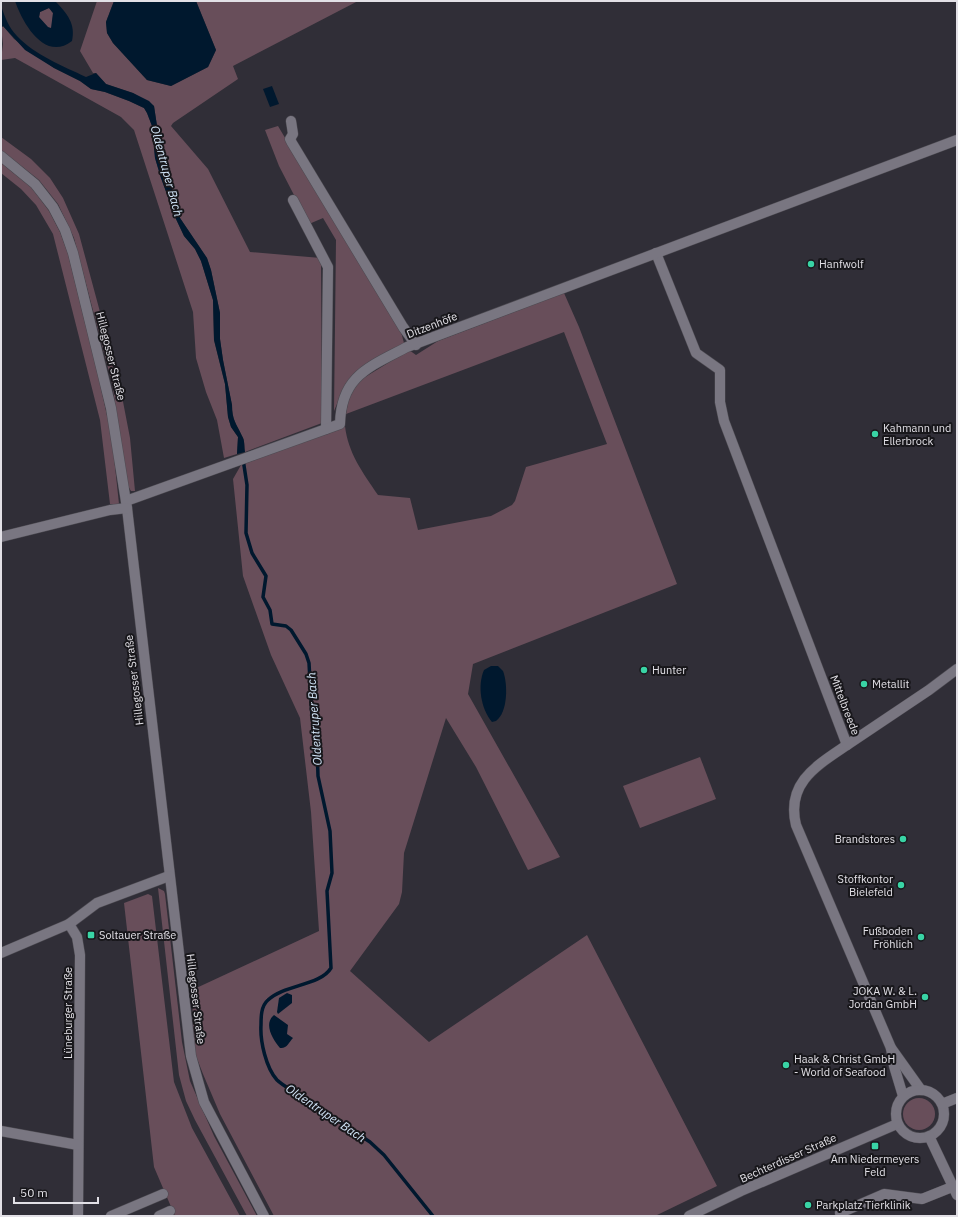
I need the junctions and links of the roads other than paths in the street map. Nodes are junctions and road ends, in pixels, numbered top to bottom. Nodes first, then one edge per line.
1 (291, 121) dead end
2 (957, 140) edge
3 (1, 156) edge
4 (293, 200) dead end
5 (656, 252) junction
6 (416, 345) junction
7 (326, 429) junction
8 (126, 504) junction
9 (1, 538) edge
10 (957, 669) edge
11 (847, 745) junction
12 (169, 876) junction
13 (69, 924) junction
14 (1, 953) edge
15 (891, 1048) junction
16 (921, 1090) junction
17 (903, 1096) junction
18 (957, 1098) edge
19 (942, 1104) junction
20 (898, 1124) junction
21 (1, 1131) edge
22 (929, 1136) junction
23 (78, 1145) junction
24 (955, 1191) edge
25 (163, 1194) dead end
26 (170, 1211) dead end
27 (840, 1213) dead end
28 (78, 1216) edge
29 (111, 1216) edge
30 (159, 1216) edge
31 (264, 1216) edge
32 (689, 1216) edge

1 - 6 street
2 - 5 street, Ditzenhöfe
3 - 8 street, Hillegosser Straße
4 - 7 street
5 - 6 street, Ditzenhöfe
5 - 11 street, Mittelbreede
6 - 7 street, Ditzenhöfe
7 - 8 street
8 - 9 street
8 - 12 street, Hillegosser Straße
10 - 11 street
11 - 15 street, Mittelbreede
12 - 13 street
12 - 31 street, Hillegosser Straße
13 - 14 street
13 - 23 street, Lüneburger Straße
15 - 16 street
15 - 17 street
16 - 17 street
16 - 19 street
17 - 20 street
18 - 19 street
19 - 22 street
20 - 22 street
20 - 32 street, Bechterdisser Straße
21 - 23 street
22 - 24 street
23 - 28 street, Lüneburger Straße
24 - 27 street
25 - 29 street
26 - 30 street

